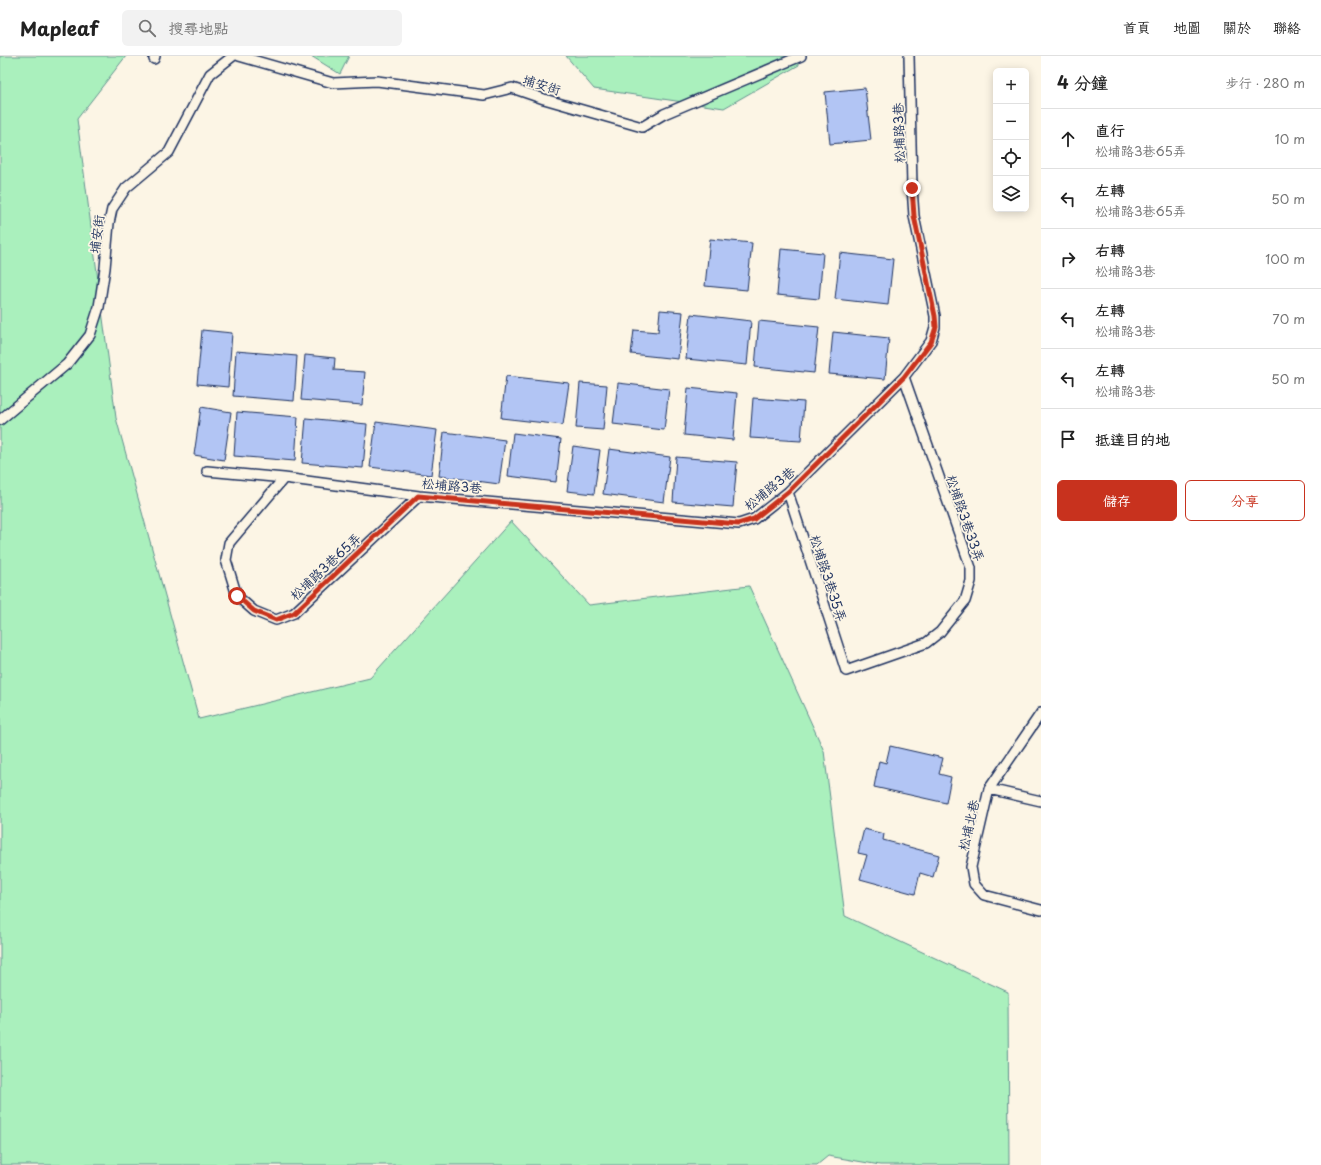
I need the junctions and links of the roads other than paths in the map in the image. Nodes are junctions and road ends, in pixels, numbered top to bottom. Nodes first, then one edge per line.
1 (233, 56) edge
2 (239, 56) edge
3 (801, 56) edge
4 (909, 56) edge
5 (904, 377) junction
6 (0, 420) edge
7 (207, 471) dead end
8 (284, 478) junction
9 (788, 492) junction
10 (418, 496) junction
11 (846, 671) joint
12 (1041, 713) edge
13 (989, 789) junction
14 (1041, 801) edge
15 (1041, 910) edge

1 - 6 lane, 埔安街
2 - 3 lane, 埔安街
4 - 5 lane, 松埔路3巷
5 - 9 lane, 松埔路3巷
5 - 11 lane, 松埔路3巷33弄
7 - 8 lane, 松埔路3巷
8 - 10 lane, 松埔路3巷
8 - 10 lane, 松埔路3巷65弄
9 - 10 lane, 松埔路3巷
9 - 11 lane, 松埔路3巷35弄
12 - 13 lane, 松埔北巷
13 - 14 lane
13 - 15 lane, 松埔北巷

